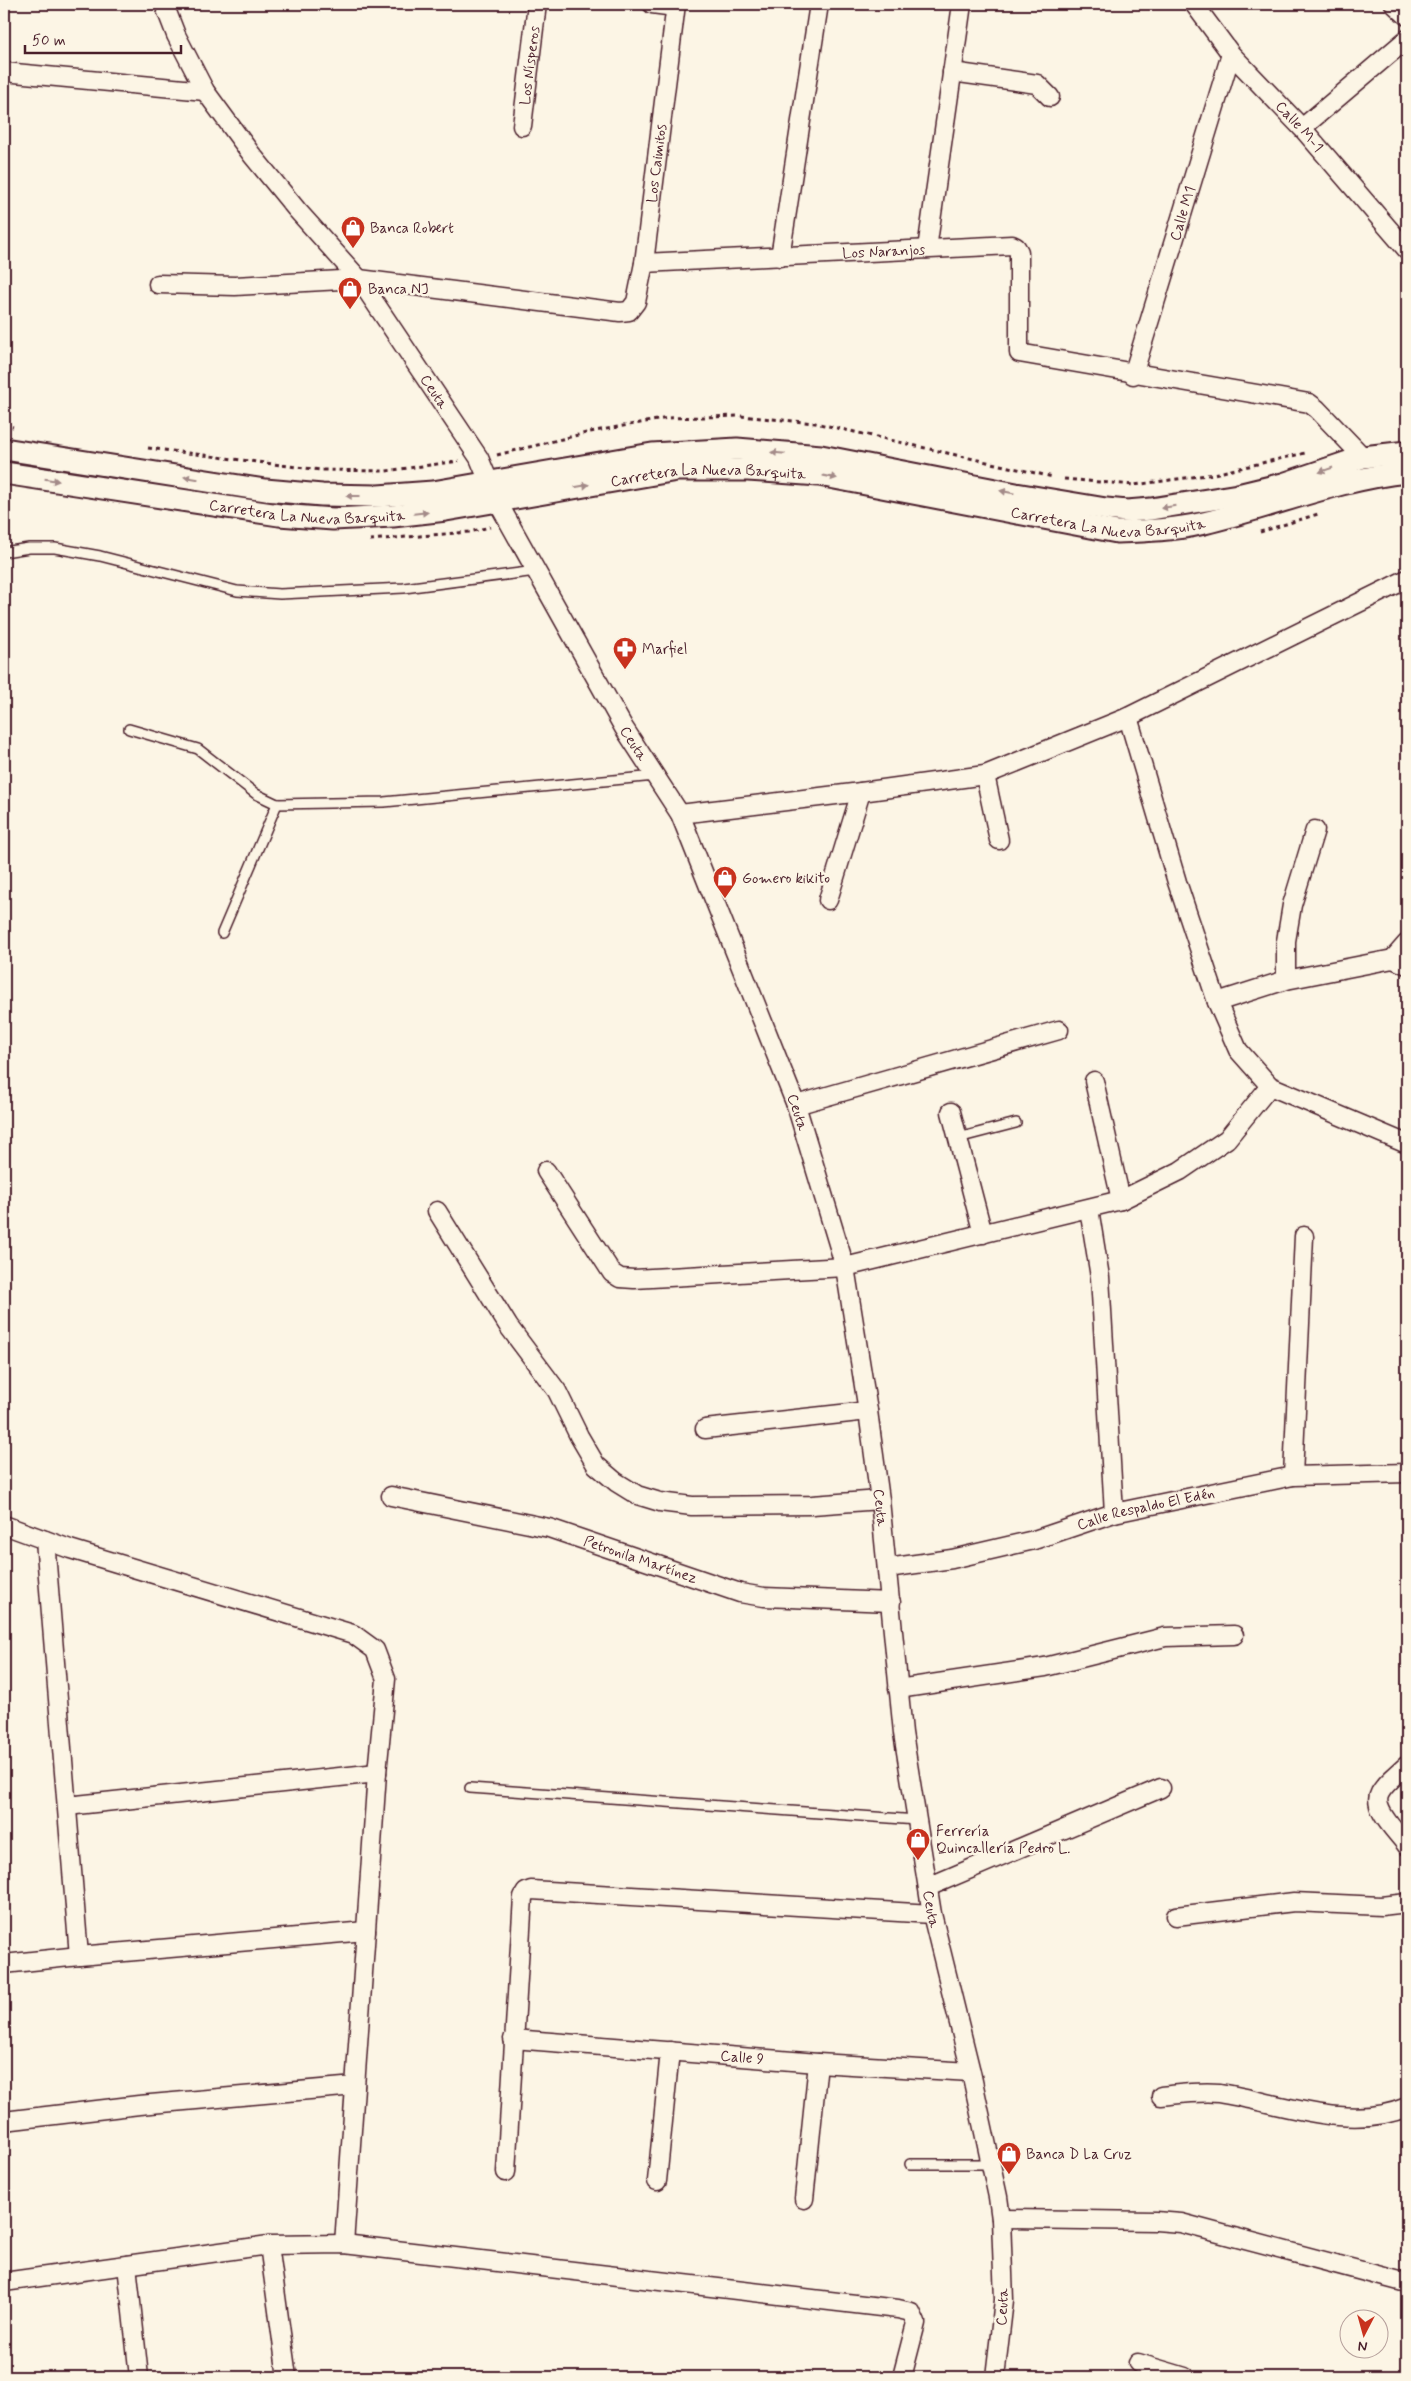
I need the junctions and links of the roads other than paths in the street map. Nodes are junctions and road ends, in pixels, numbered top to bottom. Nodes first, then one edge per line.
1 (164, 4) edge
2 (537, 4) edge
3 (652, 4) edge
4 (819, 4) edge
5 (962, 4) edge
6 (1194, 4) edge
7 (1394, 4) edge
8 (676, 6) edge
9 (1407, 16) edge
10 (1407, 39) edge
11 (1231, 54) junction
12 (4, 72) edge
13 (952, 72) junction
14 (205, 91) junction
15 (1050, 97) dead end
16 (522, 126) dead end
17 (1302, 128) junction
18 (927, 249) junction
19 (1407, 250) edge
20 (780, 256) junction
21 (644, 263) junction
22 (360, 279) junction
23 (158, 284) dead end
24 (1133, 374) junction
25 (4, 449) edge
26 (1407, 452) edge
27 (1363, 457) junction
28 (1407, 472) edge
29 (4, 473) edge
30 (492, 492) junction
31 (4, 552) edge
32 (536, 571) junction
33 (1407, 579) edge
34 (1128, 717) junction
35 (129, 729) dead end
36 (985, 775) junction
37 (655, 776) junction
38 (861, 792) junction
39 (277, 804) junction
40 (680, 814) junction
41 (1315, 830) dead end
42 (999, 840) dead end
43 (828, 900) dead end
44 (222, 933) dead end
45 (1407, 942) edge
46 (1400, 962) edge
47 (1286, 980) junction
48 (1216, 1002) junction
49 (1058, 1030) dead end
50 (1094, 1081) dead end
51 (1270, 1086) junction
52 (796, 1105) junction
53 (952, 1112) dead end
54 (1016, 1123) dead end
55 (958, 1138) junction
56 (1407, 1144) edge
57 (546, 1171) dead end
58 (1121, 1200) junction
59 (1089, 1209) junction
60 (437, 1211) dead end
61 (982, 1234) junction
62 (1304, 1236) dead end
63 (845, 1266) junction
64 (868, 1411) junction
65 (705, 1429) dead end
66 (1407, 1473) edge
67 (1294, 1476) junction
68 (391, 1496) dead end
69 (880, 1500) junction
70 (1114, 1513) junction
71 (4, 1525) edge
72 (45, 1540) junction
73 (887, 1568) junction
74 (891, 1602) junction
75 (1234, 1635) dead end
76 (898, 1689) junction
77 (1407, 1765) edge
78 (377, 1773) junction
79 (470, 1788) dead end
80 (1160, 1788) dead end
81 (67, 1806) junction
82 (917, 1820) junction
83 (1407, 1846) edge
84 (928, 1887) junction
85 (1407, 1903) edge
86 (932, 1914) junction
87 (1176, 1916) dead end
88 (366, 1931) junction
89 (79, 1956) junction
90 (4, 1964) edge
91 (513, 2039) junction
92 (670, 2051) junction
93 (818, 2063) junction
94 (971, 2072) junction
95 (354, 2086) junction
96 (1161, 2096) dead end
97 (1407, 2108) edge
98 (4, 2121) edge
99 (910, 2164) dead end
100 (992, 2164) junction
101 (506, 2172) dead end
102 (657, 2181) dead end
103 (804, 2199) dead end
104 (1002, 2219) junction
105 (269, 2244) junction
106 (344, 2244) junction
107 (127, 2265) junction
108 (1406, 2279) edge
109 (4, 2282) edge
110 (1138, 2363) dead end
111 (139, 2377) edge
112 (288, 2377) edge
113 (902, 2377) edge
114 (996, 2377) edge
115 (1185, 2377) edge

1 - 14 street, Ceuta
2 - 16 street, Los Nísperos
3 - 8 street
4 - 20 street
5 - 13 street
6 - 11 street, Calle M-1
7 - 9 street
8 - 21 street, Los Caimitos
10 - 17 street
11 - 17 street, Calle M-1
11 - 24 street, Calle M1
12 - 14 street
13 - 15 street
13 - 18 street
14 - 22 street, Ceuta
17 - 19 street, Calle M-1
18 - 20 street, Los Naranjos
18 - 24 street, Los Naranjos
20 - 21 street, Los Naranjos
21 - 22 street, Los Caimitos
22 - 23 street
22 - 30 street, Ceuta
24 - 27 street
30 -> 25 street, Carretera La Nueva Barquita
26 - 27 street, Carretera La Nueva Barquita
27 -> 30 street, Carretera La Nueva Barquita
30 -> 28 street, Carretera La Nueva Barquita
29 -> 30 street, Carretera La Nueva Barquita
30 - 32 street, Ceuta
31 - 32 lane
32 - 37 street, Ceuta
33 - 34 street
34 - 36 street
34 - 48 street
35 - 39 lane
36 - 38 street
36 - 42 street
37 - 39 lane
37 - 40 street, Ceuta
38 - 40 street
38 - 43 street
39 - 44 lane
40 - 52 street, Ceuta
41 - 47 street
45 - 46 street
46 - 47 street
47 - 48 street
48 - 51 street
49 - 52 street
50 - 58 street
51 - 56 street
51 - 58 street
52 - 63 street, Ceuta
53 - 55 street
54 - 55 lane
55 - 61 street
57 - 63 street
58 - 59 street
59 - 61 street
59 - 70 street
60 - 69 street
61 - 63 street
62 - 67 street
63 - 64 street, Ceuta
64 - 65 street
64 - 69 street, Ceuta
66 - 67 street, Calle Respaldo El Edén
67 - 70 street, Calle Respaldo El Edén
68 - 74 street, Petronila Martínez
69 - 73 street, Ceuta
70 - 73 street, Calle Respaldo El Edén
71 - 72 street
72 - 78 street
72 - 81 street
73 - 74 street, Ceuta
74 - 76 street, Ceuta
75 - 76 street
76 - 82 street, Ceuta
77 - 83 street
78 - 81 street
78 - 88 street
79 - 82 lane
80 - 84 street
81 - 89 street
82 - 84 street, Ceuta
84 - 86 street, Ceuta
85 - 87 street
86 - 91 street
86 - 94 street, Ceuta
88 - 89 street
88 - 95 street
89 - 90 street
91 - 92 street, Calle 9
91 - 101 street
92 - 93 street, Calle 9
92 - 102 street
93 - 94 street, Calle 9
93 - 103 street
94 - 100 street, Ceuta
95 - 98 street
95 - 106 street
96 - 97 street
99 - 100 lane
100 - 104 street, Ceuta
104 - 108 street
104 - 114 street, Ceuta
105 - 106 street
105 - 107 street
105 - 112 street
106 - 113 street
107 - 109 street
107 - 111 street
110 - 115 street

